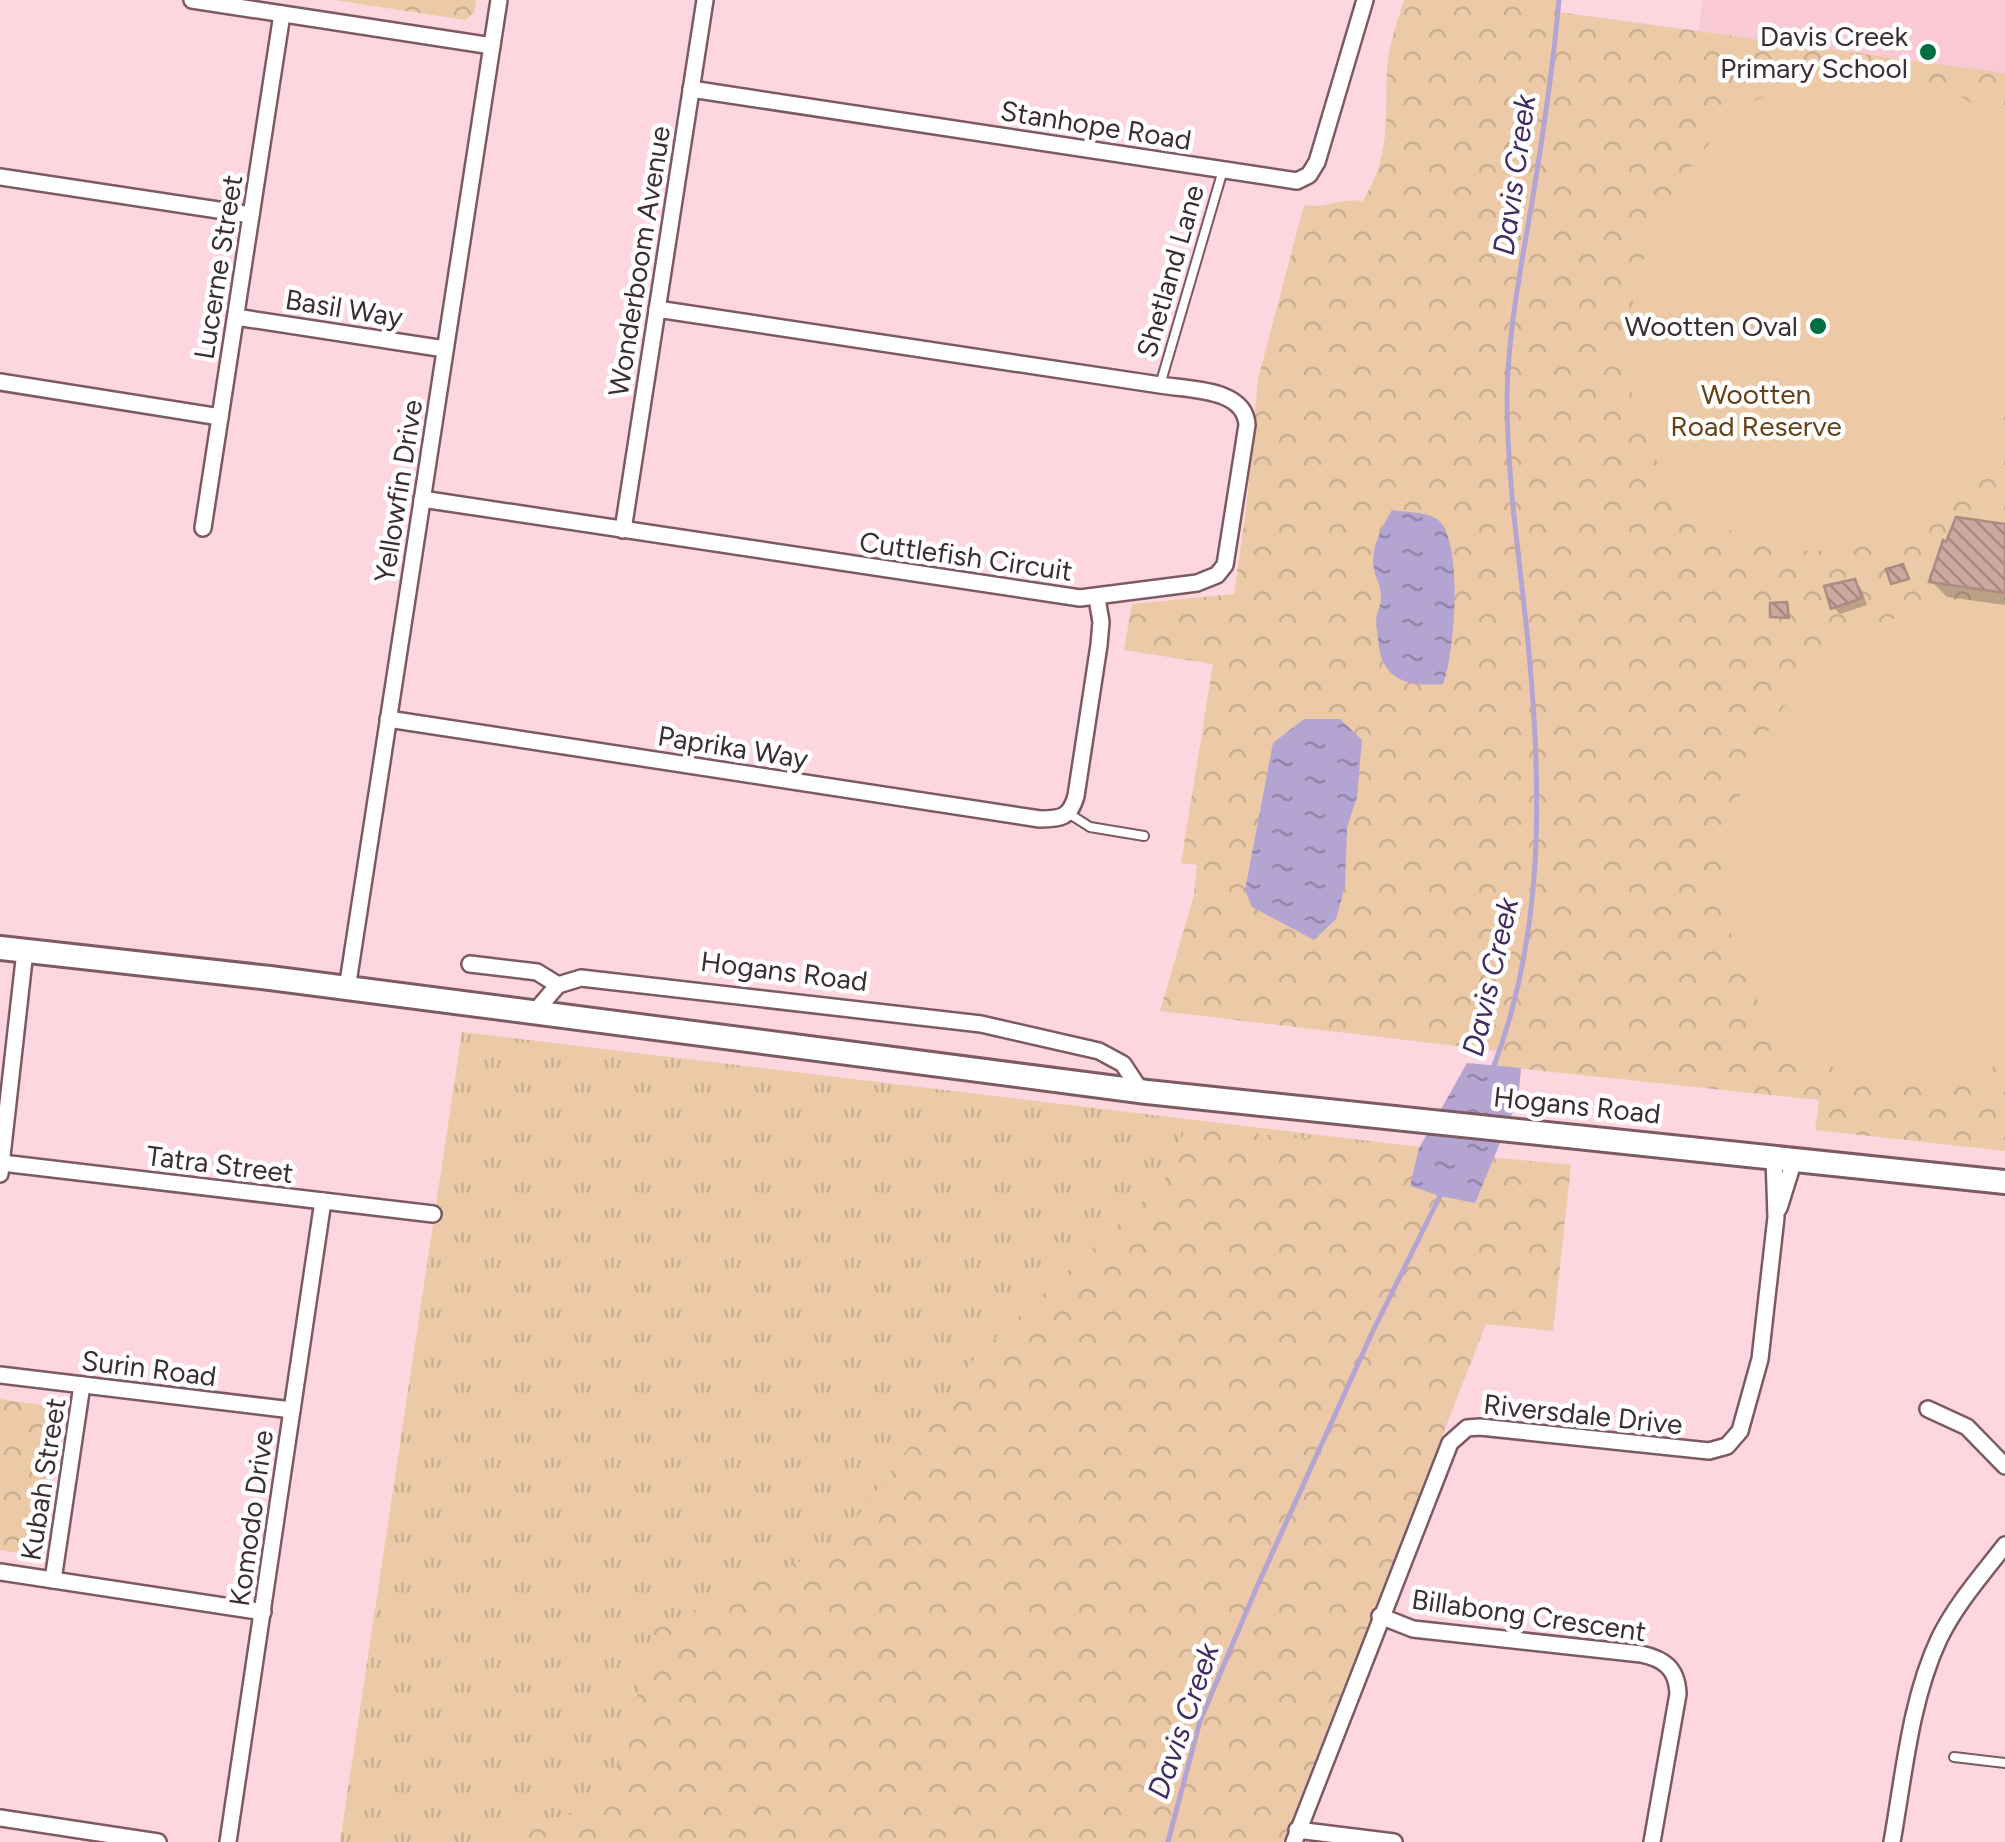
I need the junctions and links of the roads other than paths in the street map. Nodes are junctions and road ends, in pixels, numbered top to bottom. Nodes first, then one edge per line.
1 (192, 0) edge
2 (499, 0) edge
3 (705, 0) edge
4 (1365, 0) edge
5 (282, 14) junction
6 (492, 46) junction
7 (691, 89) junction
8 (1223, 170) junction
9 (0, 177) edge
10 (251, 216) junction
11 (657, 309) junction
12 (236, 317) junction
13 (445, 349) junction
14 (0, 382) edge
15 (1160, 385) junction
16 (220, 417) junction
17 (422, 499) junction
18 (202, 528) dead end
19 (624, 530) junction
20 (1098, 598) junction
21 (388, 719) junction
22 (1068, 814) junction
23 (1144, 836) dead end
24 (0, 948) edge
25 (25, 951) junction
26 (470, 964) dead end
27 (558, 985) junction
28 (347, 989) junction
29 (533, 1014) junction
30 (1141, 1090) junction
31 (1784, 1158) junction
32 (1, 1168) edge
33 (2005, 1182) edge
34 (324, 1201) junction
35 (433, 1214) dead end
36 (0, 1375) edge
37 (82, 1385) junction
38 (1928, 1409) dead end
39 (292, 1410) junction
40 (2005, 1466) edge
41 (2005, 1544) edge
42 (2005, 1556) edge
43 (1987, 1568) junction
44 (0, 1572) edge
45 (53, 1580) junction
46 (262, 1612) junction
47 (1380, 1616) junction
48 (1954, 1757) dead end
49 (2005, 1762) edge
50 (0, 1818) edge
51 (1296, 1836) edge
52 (150, 1841) edge
53 (228, 1842) edge
54 (1394, 1842) edge
55 (1652, 1842) edge
56 (1892, 1842) edge

1 - 5 street
2 - 6 street, Yellowfin Drive
3 - 7 street, Wonderboom Avenue
4 - 8 street, Stanhope Road
5 - 6 street
5 - 10 street, Lucerne Street
6 - 13 street, Yellowfin Drive
7 - 8 street, Stanhope Road
7 - 11 street, Wonderboom Avenue
8 - 15 lane, Shetland Lane
9 - 10 street
10 - 12 street, Lucerne Street
11 - 15 street, Cuttlefish Circuit
11 - 19 street, Wonderboom Avenue
12 - 13 street, Basil Way
12 - 16 street, Lucerne Street
13 - 17 street, Yellowfin Drive
14 - 16 street
15 - 20 street, Cuttlefish Circuit
16 - 18 street, Lucerne Street
17 - 19 street, Cuttlefish Circuit
17 - 21 street, Yellowfin Drive
19 - 20 street, Cuttlefish Circuit
20 - 22 street
21 - 22 street, Paprika Way
21 - 28 street, Yellowfin Drive
22 - 23 lane, Paprika Way
24 - 25 street, Hogans Road
25 - 28 street, Hogans Road
25 - 32 street
26 - 27 street
27 - 29 street
27 - 30 street, Hogans Road
28 - 29 street, Hogans Road
29 - 30 street, Hogans Road
30 - 31 street, Hogans Road
31 - 33 street, Hogans Road
31 - 47 street, Riversdale Drive
32 - 34 street, Tatra Street
34 - 35 street, Tatra Street
34 - 39 street, Komodo Drive
36 - 37 street, Surin Road
37 - 39 street, Surin Road
37 - 45 street, Kubah Street
38 - 40 street
39 - 46 street, Komodo Drive
41 - 43 street
42 - 43 street
43 - 56 street
44 - 45 street
45 - 46 street
46 - 53 street, Komodo Drive
47 - 51 street, Riversdale Drive
47 - 55 street, Billabong Crescent
48 - 49 lane
50 - 52 street
51 - 54 street

